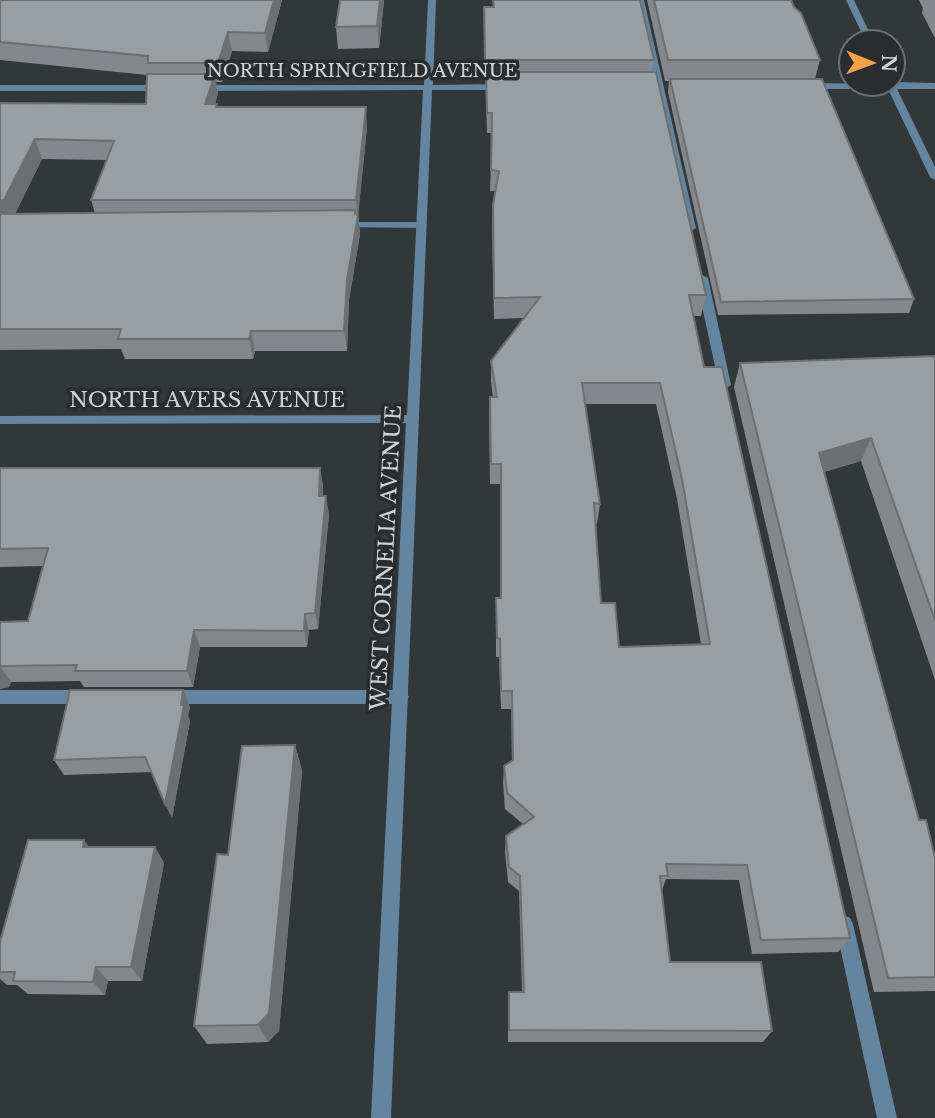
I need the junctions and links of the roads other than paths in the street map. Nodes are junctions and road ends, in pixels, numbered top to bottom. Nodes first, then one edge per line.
1 (432, 0) edge
2 (640, 0) edge
3 (850, 0) edge
4 (863, 28) edge
5 (907, 85) edge
6 (798, 86) edge
7 (837, 86) edge
8 (935, 86) edge
9 (428, 87) junction
10 (509, 87) edge
11 (0, 88) edge
12 (179, 88) edge
13 (193, 88) edge
14 (897, 98) edge
15 (935, 177) edge
16 (331, 225) edge
17 (422, 225) junction
18 (694, 242) edge
19 (700, 270) edge
20 (730, 405) edge
21 (413, 419) junction
22 (0, 420) edge
23 (401, 696) junction
24 (0, 697) edge
25 (96, 697) edge
26 (151, 697) edge
27 (841, 909) edge
28 (381, 1118) edge
29 (887, 1118) edge

1 - 9 street, WEST CORNELIA AVENUE
2 - 18 street
3 - 4 street
5 - 8 street
6 - 7 street
9 - 10 street, NORTH SPRINGFIELD AVENUE
9 - 13 street, NORTH SPRINGFIELD AVENUE
9 - 17 street, WEST CORNELIA AVENUE
11 - 12 street, NORTH SPRINGFIELD AVENUE
14 - 15 street
16 - 17 street
17 - 21 street, WEST CORNELIA AVENUE
19 - 20 street
21 - 22 street, NORTH AVERS AVENUE
21 - 23 street, WEST CORNELIA AVENUE
23 - 26 street
23 - 28 street, WEST CORNELIA AVENUE
24 - 25 street
27 - 29 street

